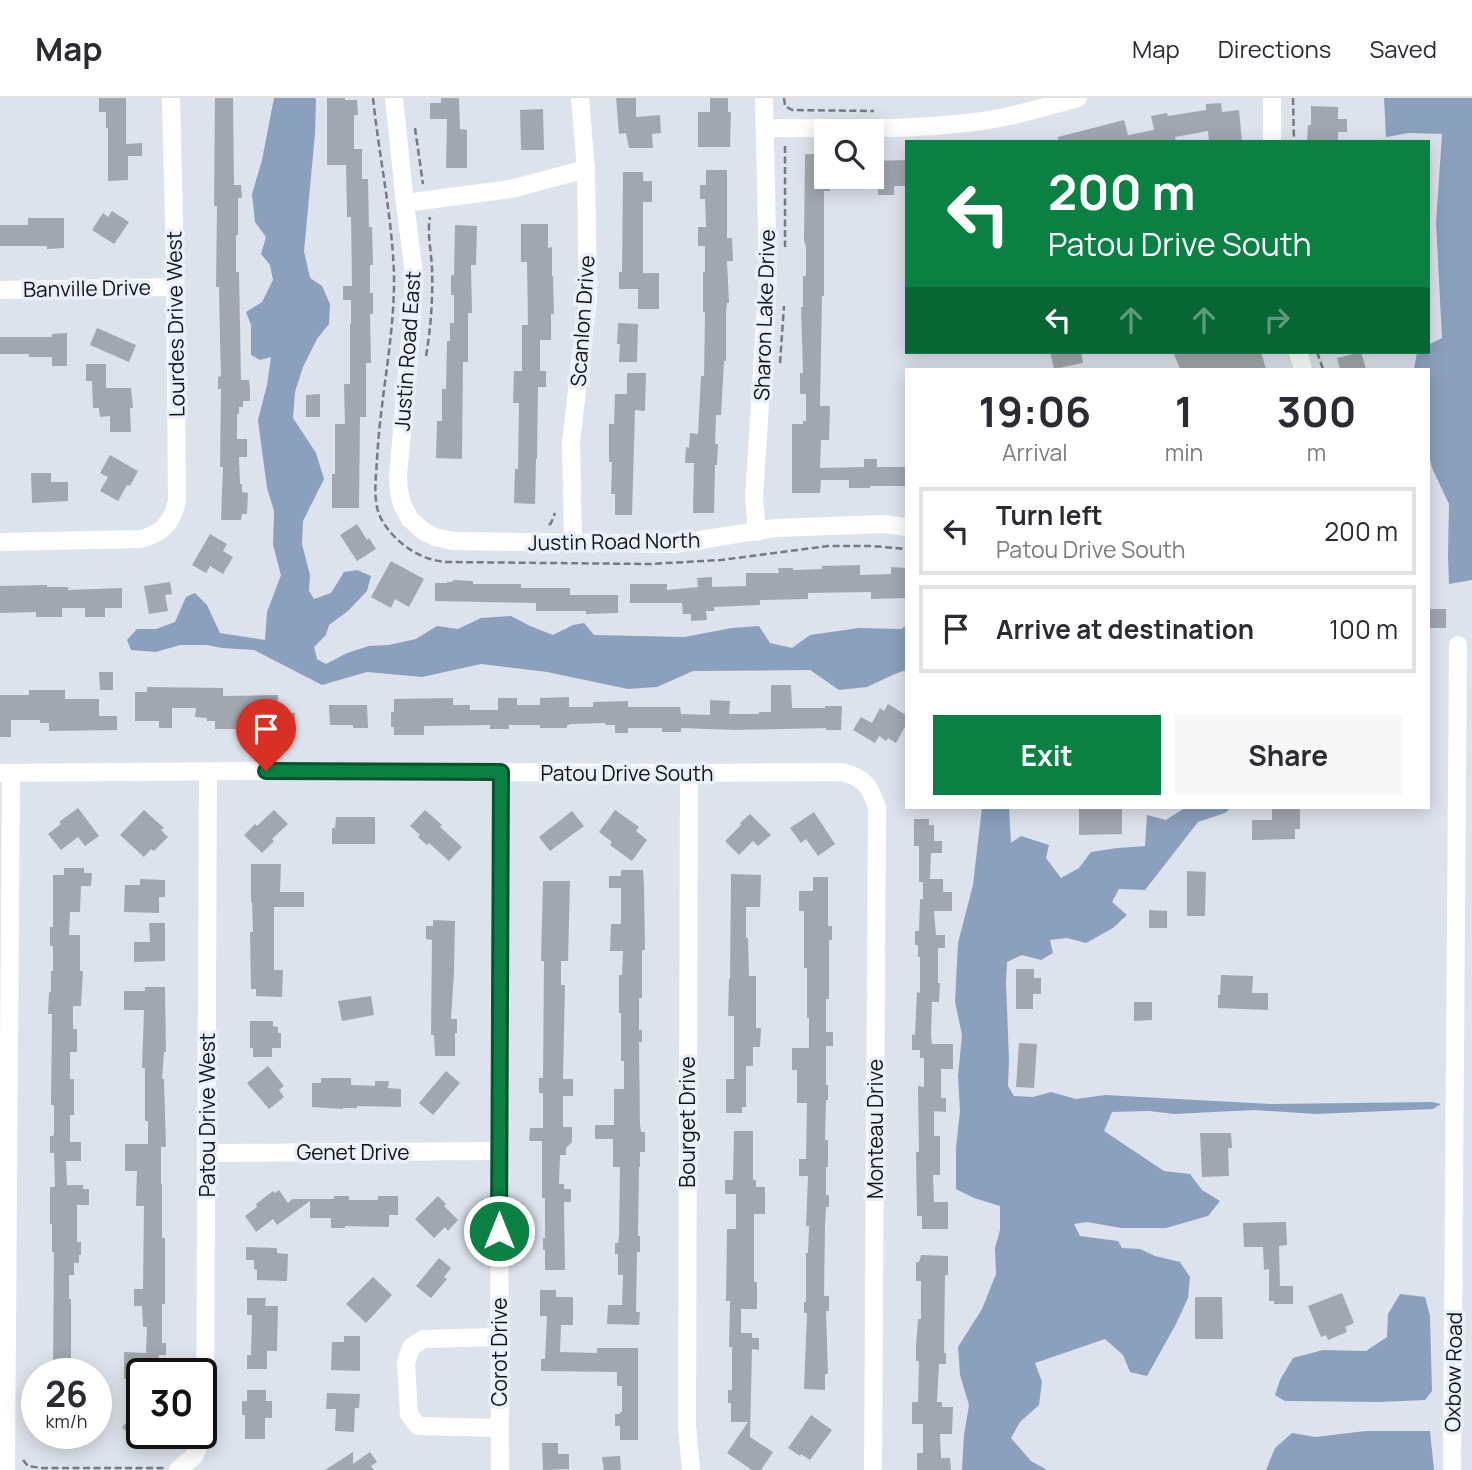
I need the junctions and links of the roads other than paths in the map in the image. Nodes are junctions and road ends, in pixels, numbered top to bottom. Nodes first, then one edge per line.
1 (171, 98) edge
2 (394, 98) edge
3 (580, 98) edge
4 (764, 98) edge
5 (1078, 98) edge
6 (1272, 98) edge
7 (765, 128) junction
8 (1272, 140) edge
9 (586, 169) junction
10 (405, 202) junction
11 (175, 287) junction
12 (0, 290) edge
13 (410, 519) joint
14 (905, 527) edge
15 (757, 532) junction
16 (0, 542) edge
17 (573, 543) junction
18 (1458, 645) dead end
19 (208, 772) junction
20 (501, 772) junction
21 (5, 773) edge
22 (689, 773) junction
23 (870, 789) joint
24 (499, 1151) junction
25 (208, 1153) junction
26 (500, 1338) junction
27 (499, 1428) junction
28 (173, 1469) edge
29 (6, 1470) edge
30 (500, 1470) edge
31 (691, 1470) edge
32 (873, 1470) edge
33 (1452, 1470) edge

1 - 11 street, Lourdes Drive West
2 - 10 street, Justin Road East
3 - 9 street, Scanlon Drive
4 - 7 street, Sharon Lake Drive
5 - 7 street
6 - 8 street
7 - 15 street, Sharon Lake Drive
9 - 10 street
9 - 17 street, Scanlon Drive
10 - 13 street, Justin Road East
11 - 12 street, Banville Drive
11 - 16 street, Lourdes Drive West
13 - 17 street, Justin Road North
14 - 15 street, Justin Road North
15 - 17 street, Justin Road North
18 - 33 street, Oxbow Road
19 - 20 street, Patou Drive South
19 - 21 street, Patou Drive South
19 - 25 street, Patou Drive West
20 - 22 street, Patou Drive South
20 - 24 street, Corot Drive
21 - 29 street
22 - 23 street, Patou Drive South
22 - 31 street, Bourget Drive
23 - 32 street, Monteau Drive
24 - 25 street, Genet Drive
24 - 26 street, Corot Drive
25 - 28 street, Patou Drive West
26 - 27 street, Corot Drive
26 - 27 street
27 - 30 street, Corot Drive

